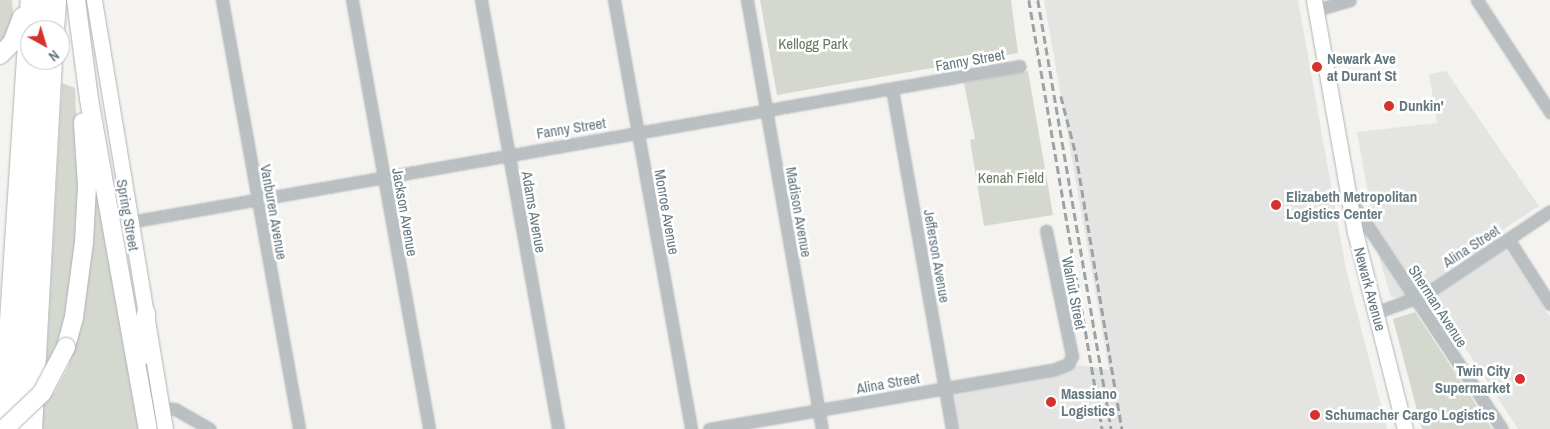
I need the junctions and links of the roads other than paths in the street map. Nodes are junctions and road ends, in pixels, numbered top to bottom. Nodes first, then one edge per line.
1 (29, 0) edge
2 (42, 0) edge
3 (57, 0) edge
4 (94, 0) edge
5 (222, 0) edge
6 (352, 0) edge
7 (481, 0) edge
8 (614, 0) edge
9 (747, 0) edge
10 (1350, 0) edge
11 (1477, 0) edge
12 (1315, 5) edge
13 (76, 7) edge
14 (41, 20) edge
15 (56, 20) edge
16 (0, 55) edge
17 (1019, 66) dead end
18 (37, 70) edge
19 (52, 70) edge
20 (892, 88) junction
21 (767, 111) junction
22 (1550, 112) edge
23 (637, 132) junction
24 (509, 153) junction
25 (383, 176) junction
26 (1349, 198) junction
27 (256, 199) junction
28 (1550, 211) edge
29 (130, 222) junction
30 (1046, 231) dead end
31 (1509, 240) junction
32 (1416, 300) junction
33 (1550, 304) edge
34 (1377, 312) junction
35 (146, 313) junction
36 (1070, 362) joint
37 (945, 388) junction
38 (143, 400) junction
39 (161, 408) junction
40 (818, 410) junction
41 (3, 429) edge
42 (17, 429) edge
43 (33, 429) edge
44 (148, 429) edge
45 (165, 429) edge
46 (210, 429) edge
47 (299, 429) edge
48 (429, 429) edge
49 (558, 429) edge
50 (691, 429) edge
51 (709, 429) edge
52 (822, 429) edge
53 (952, 429) edge
54 (1405, 429) edge
55 (1502, 429) edge

1 - 16 highway
1 - 41 highway
2 - 14 highway
3 - 15 highway
4 - 29 main road, Spring Street
5 - 27 street, Vanburen Avenue
6 - 25 street, Jackson Avenue
7 - 24 street, Adams Avenue
8 - 23 street, Monroe Avenue
9 - 21 street, Madison Avenue
10 - 12 street
11 - 22 street
12 - 26 main road, Newark Avenue
13 - 38 highway
13 - 41 highway, bridge
17 - 20 street, Fanny Street
18 - 42 highway
19 - 43 highway
20 - 21 street, Fanny Street
20 - 37 street, Jefferson Avenue
21 - 23 street, Fanny Street
21 - 40 street, Madison Avenue
23 - 24 street, Fanny Street
23 - 50 street, Monroe Avenue
24 - 25 street, Fanny Street
24 - 49 street, Adams Avenue
25 - 27 street, Fanny Street
25 - 48 street, Jackson Avenue
26 - 32 street, Sherman Avenue
26 - 34 main road, Newark Avenue
27 - 29 street, Fanny Street
27 - 47 street, Vanburen Avenue
28 - 31 street, Alina Street
29 - 35 main road, Spring Street
30 - 36 street, Walnut Street
31 - 32 street, Alina Street
31 - 33 street
32 - 34 street, Alina Street
32 - 55 street, Sherman Avenue
34 - 54 main road, Newark Avenue
35 - 38 highway
35 - 39 main road, Spring Street
36 - 37 street, Alina Street
37 - 40 street, Alina Street
37 - 53 street, Jefferson Avenue
38 - 44 highway
39 - 45 main road, Spring Street
39 - 46 street
40 - 51 street, Alina Street
40 - 52 street, Madison Avenue

